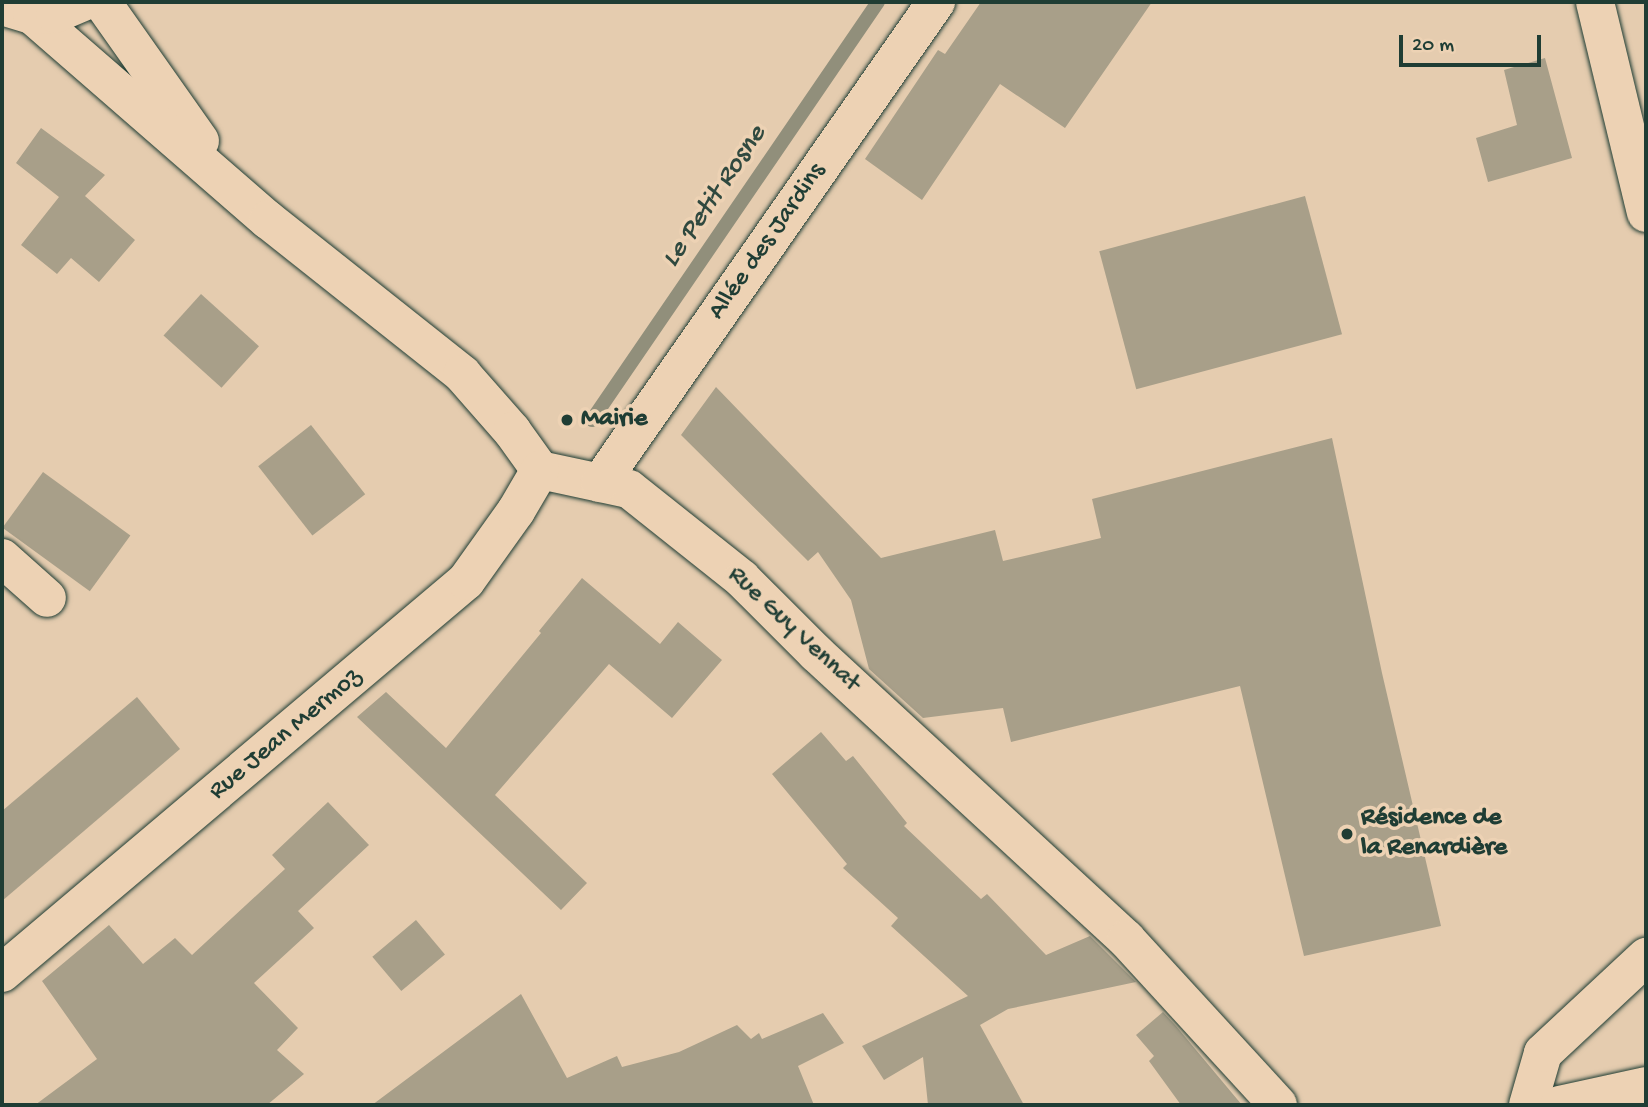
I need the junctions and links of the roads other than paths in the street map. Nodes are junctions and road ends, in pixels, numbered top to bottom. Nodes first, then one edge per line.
1 (83, 2) edge
2 (102, 2) edge
3 (936, 2) edge
4 (1595, 2) edge
5 (17, 10) edge
6 (1646, 213) edge
7 (268, 220) junction
8 (540, 470) junction
9 (600, 483) junction
10 (2, 558) edge
11 (47, 598) dead end
12 (1646, 957) edge
13 (2, 973) edge
14 (1646, 1086) edge
15 (1278, 1105) edge
16 (1528, 1105) edge
17 (1559, 1105) edge

1 - 5 street
2 - 7 street
3 - 9 street, Allée des Jardins
4 - 6 street
5 - 7 street
7 - 8 street
8 - 9 street, Rue Guy Vennat
8 - 13 street, Rue Jean Mermoz
9 - 15 street, Rue Guy Vennat
10 - 11 street
12 - 16 street
14 - 17 street

